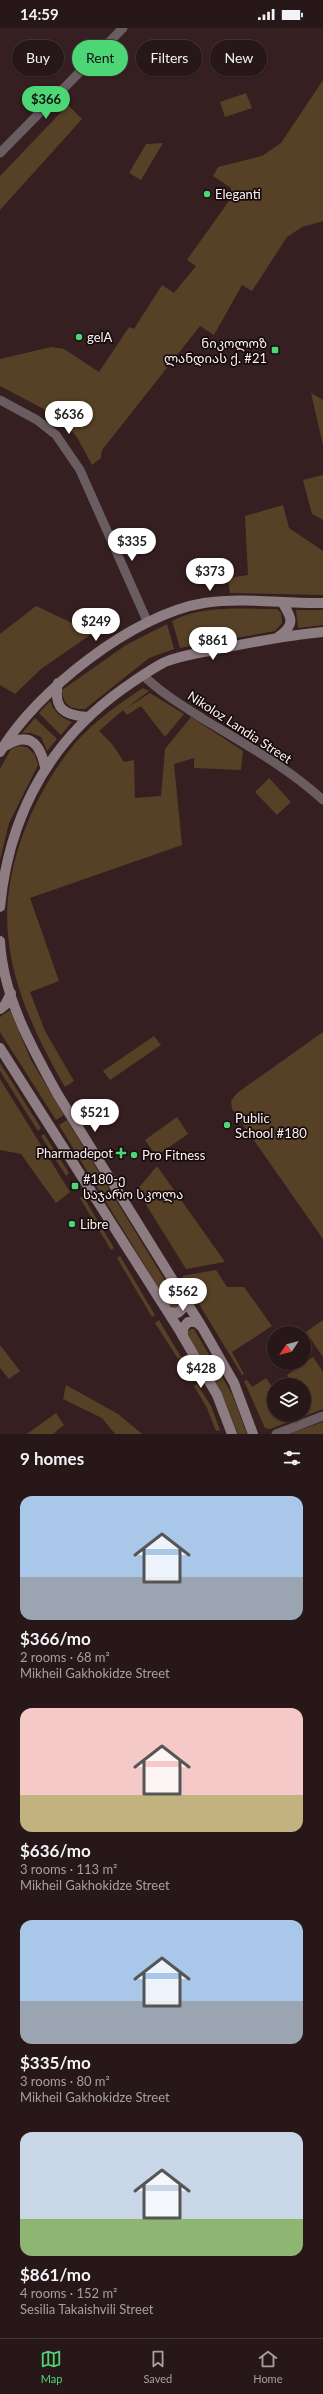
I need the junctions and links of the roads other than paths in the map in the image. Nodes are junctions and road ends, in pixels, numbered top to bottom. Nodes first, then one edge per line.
1 (123, 28) edge
2 (0, 153) edge
3 (0, 400) edge
4 (282, 602) junction
5 (323, 603) edge
6 (148, 623) junction
7 (323, 632) edge
8 (278, 638) junction
9 (143, 675) junction
10 (58, 683) junction
11 (88, 717) junction
12 (1, 750) edge
13 (45, 768) junction
14 (323, 800) edge
15 (0, 908) edge
16 (0, 941) edge
17 (3, 969) edge
18 (11, 994) junction
19 (0, 1009) edge
20 (0, 1048) edge
21 (186, 1301) junction
22 (168, 1312) junction
23 (202, 1327) junction
24 (183, 1336) junction
25 (323, 1416) edge
26 (232, 1434) edge
27 (253, 1434) edge
28 (276, 1434) edge

1 - 2 street
3 - 6 street
4 - 5 main road
4 - 6 main road
4 - 8 main road
6 - 10 main road
7 - 8 main road
8 - 9 main road
9 - 11 main road
9 - 14 street, Nikoloz Landia Street
10 - 11 main road
10 - 12 main road
11 - 13 main road
12 - 13 main road
13 - 15 main road
16 - 17 main road
17 - 18 main road
18 - 19 main road
18 - 21 main road
20 - 22 main road
21 - 22 main road
21 - 23 main road
22 - 24 main road
23 - 24 main road
23 - 27 main road
24 - 26 main road
25 - 28 street

